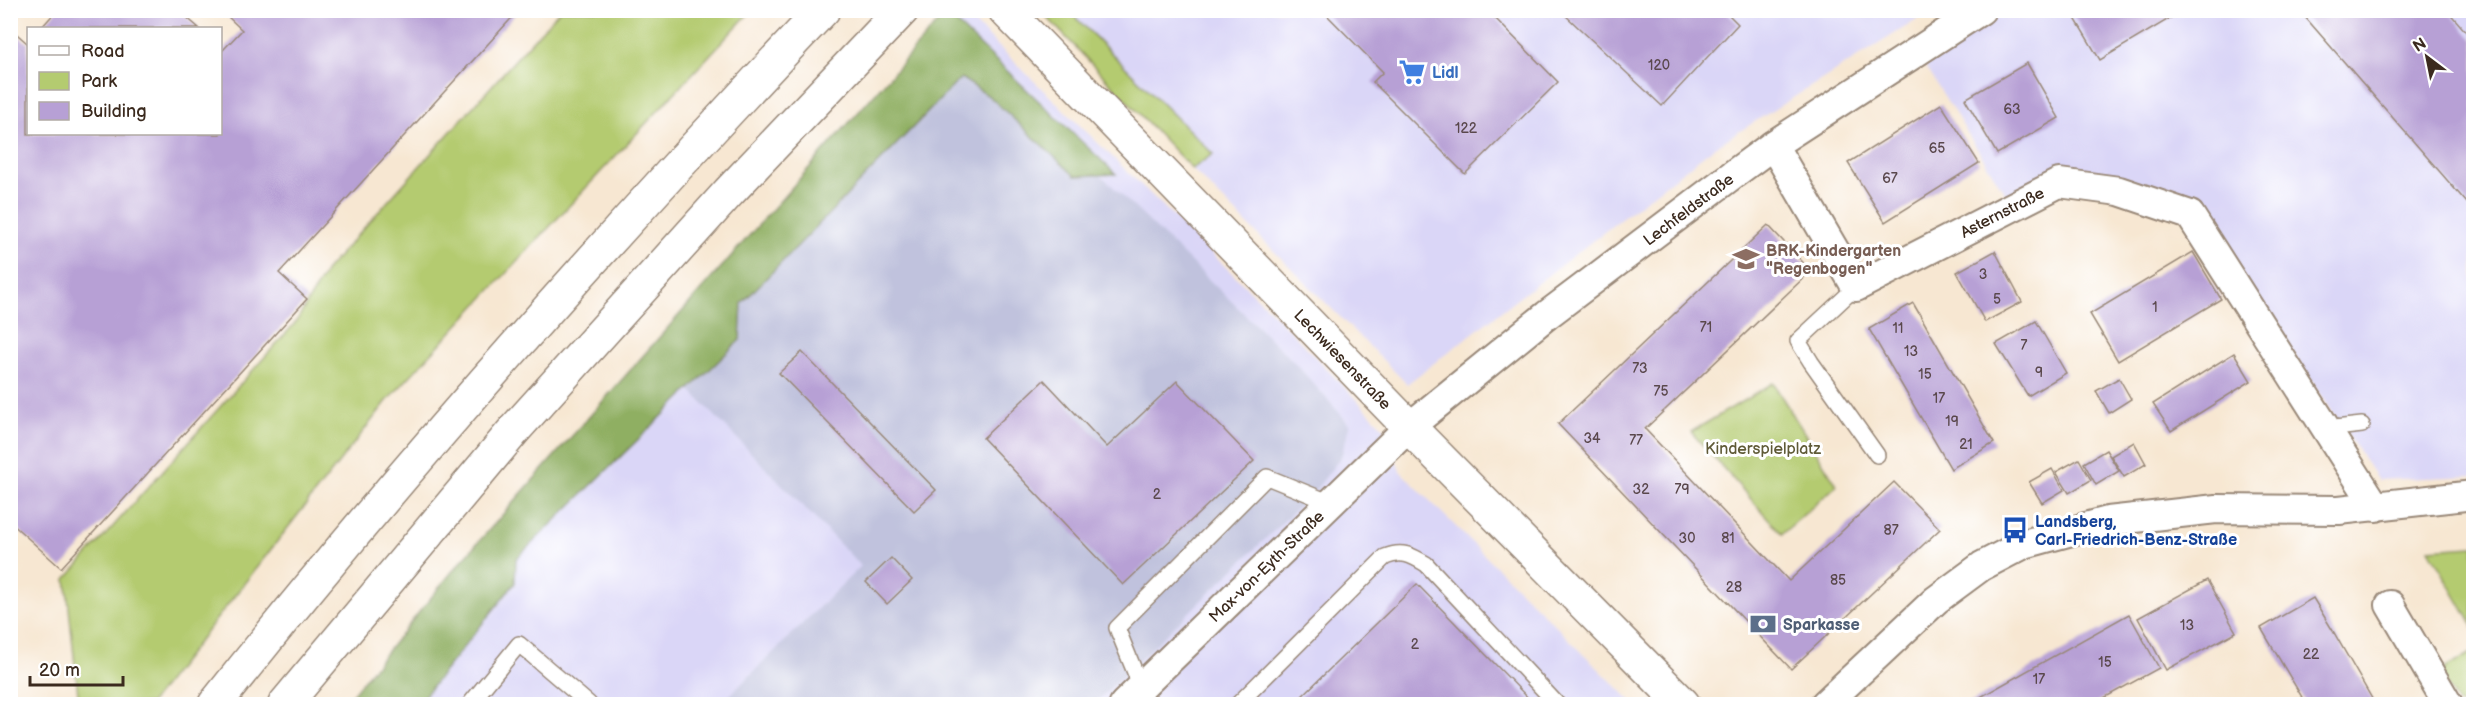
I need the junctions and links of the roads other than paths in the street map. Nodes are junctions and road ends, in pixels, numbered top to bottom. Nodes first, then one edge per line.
1 (823, 10) edge
2 (902, 10) edge
3 (1981, 10) edge
4 (1014, 19) edge
5 (1773, 145) junction
6 (1856, 287) junction
7 (2362, 424) dead end
8 (1409, 427) junction
9 (2326, 429) junction
10 (1877, 455) dead end
11 (2474, 495) edge
12 (1331, 503) junction
13 (2376, 507) junction
14 (2390, 605) dead end
15 (1133, 696) edge
16 (215, 705) edge
17 (285, 705) edge
18 (470, 705) edge
19 (589, 705) edge
20 (1238, 705) edge
21 (1557, 705) edge
22 (1683, 705) edge
23 (1825, 705) edge
24 (2448, 705) edge

1 - 16 main road
2 - 17 main road
3 - 5 street, Lechfeldstraße
4 - 8 main road, Lechwiesenstraße
5 - 6 street
5 - 8 street, Lechfeldstraße
6 - 9 street, Asternstraße
6 - 10 lane
7 - 9 lane
8 - 12 street, Max-von-Eyth-Straße
8 - 22 main road, Lechwiesenstraße
9 - 13 street, Asternstraße
11 - 13 street
12 - 15 street, Max-von-Eyth-Straße
12 - 15 lane
13 - 23 street
14 - 24 street
18 - 19 lane
20 - 21 lane

